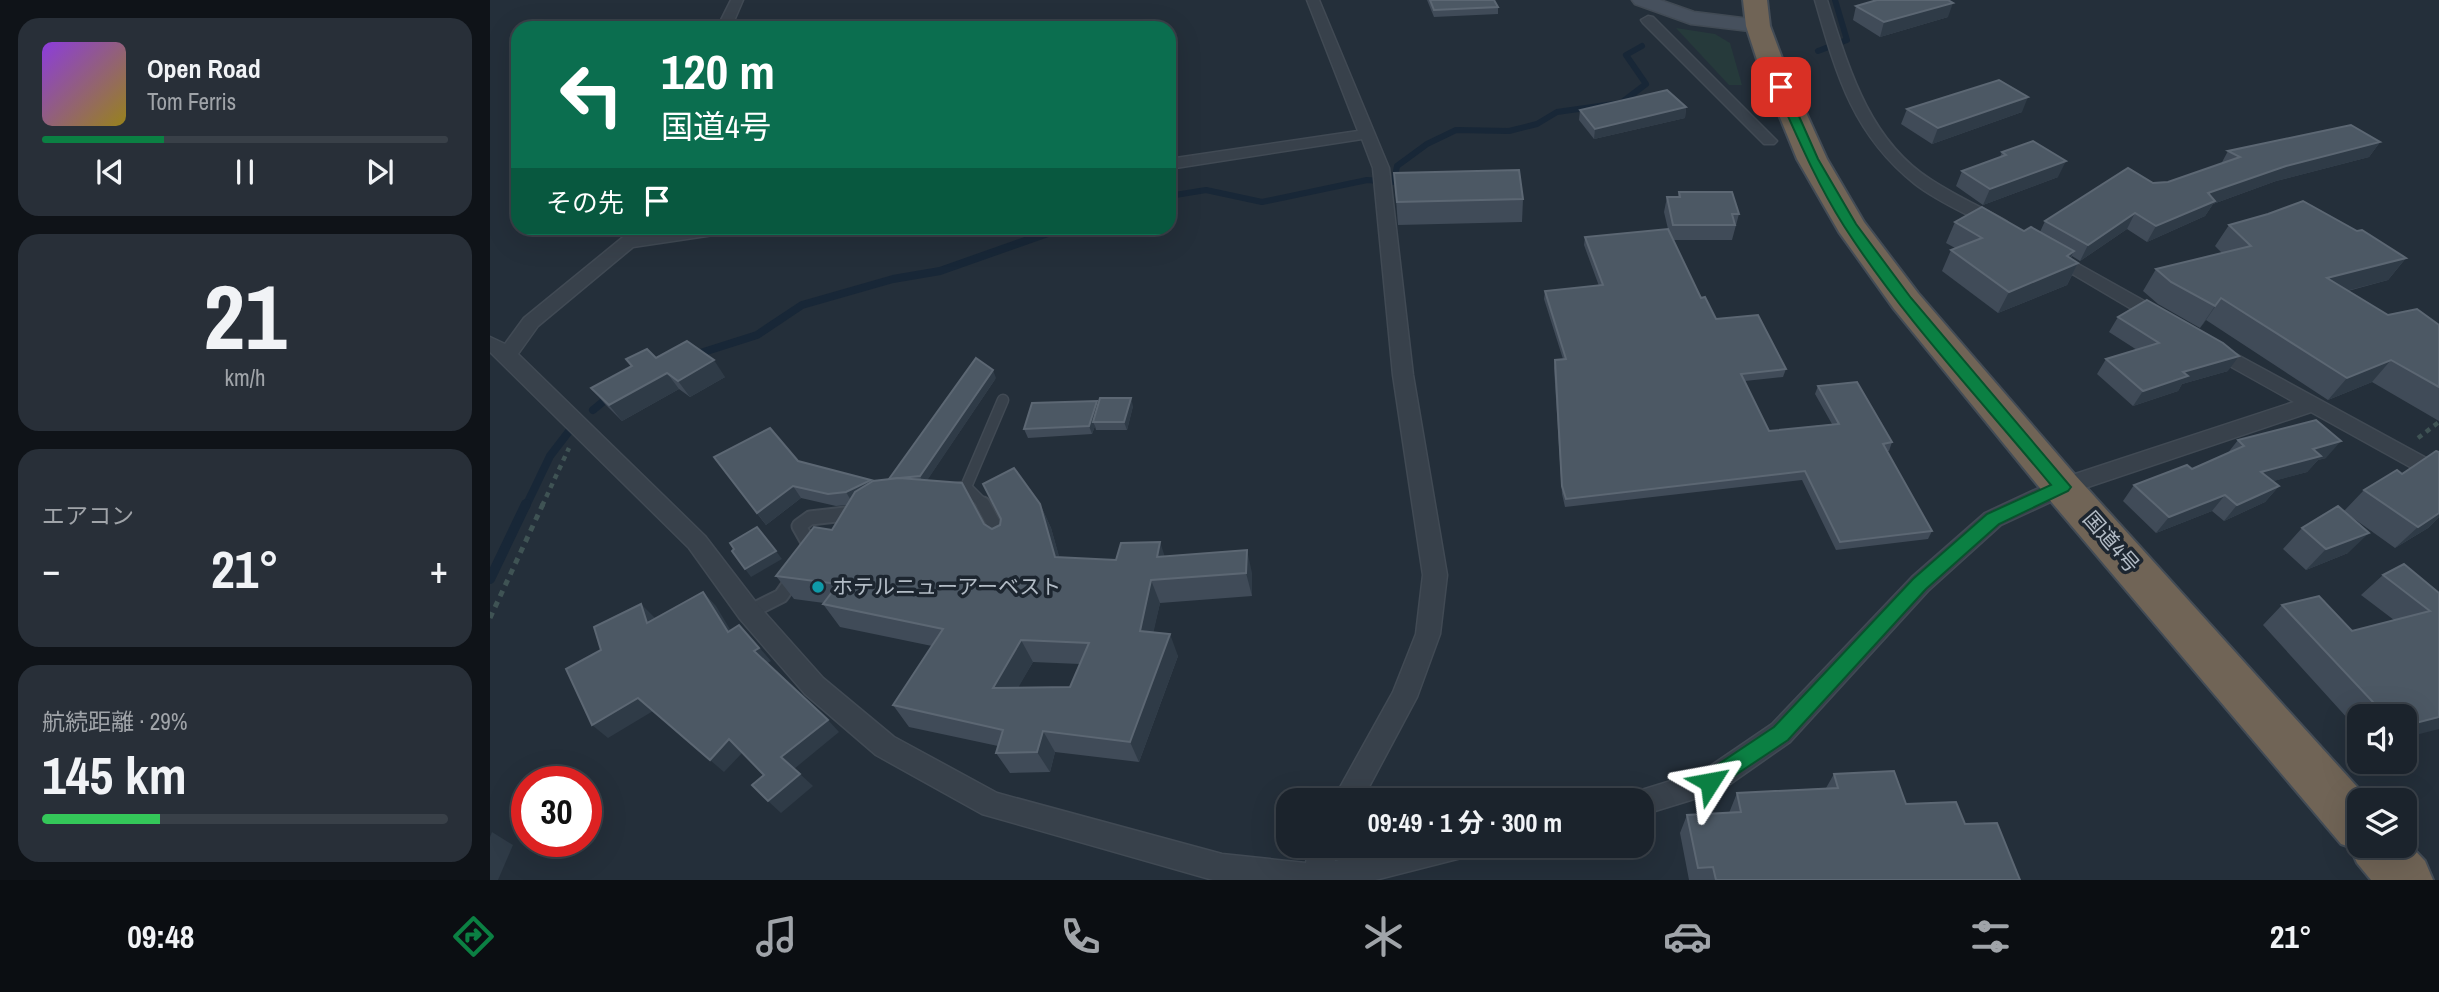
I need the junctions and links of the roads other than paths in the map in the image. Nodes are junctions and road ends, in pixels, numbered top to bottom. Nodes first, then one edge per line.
1 (737, 0) edge
2 (1312, 0) edge
3 (1821, 0) edge
4 (1645, 10) edge
5 (1756, 13) edge
6 (727, 21) edge
7 (1366, 134) junction
8 (1769, 141) dead end
9 (1176, 162) edge
10 (634, 235) edge
11 (678, 235) edge
12 (2019, 236) edge
13 (628, 242) junction
14 (2041, 249) edge
15 (498, 349) edge
16 (1003, 400) dead end
17 (2312, 404) junction
18 (2439, 475) edge
19 (966, 487) junction
20 (2062, 487) junction
21 (939, 490) edge
22 (838, 528) edge
23 (1004, 543) edge
24 (806, 563) edge
25 (797, 574) edge
26 (749, 612) junction
27 (1354, 788) edge
28 (1654, 798) edge
29 (2347, 813) edge
30 (1321, 858) edge
31 (1409, 858) edge
32 (2387, 858) edge
33 (1318, 880) edge
34 (2406, 880) edge

1 - 6 street
2 - 7 street
3 - 12 street
4 - 5 main road
4 - 8 street
5 - 20 highway, 国道4号
7 - 9 street
7 - 27 street
10 - 13 street
11 - 13 street
13 - 15 street
14 - 17 street
15 - 26 street
16 - 19 lane
17 - 18 street
17 - 20 street
19 - 21 lane
19 - 23 lane
20 - 28 street
20 - 29 highway, 国道4号
22 - 24 lane
25 - 26 lane
26 - 33 street
30 - 33 street
31 - 33 street
32 - 34 highway

